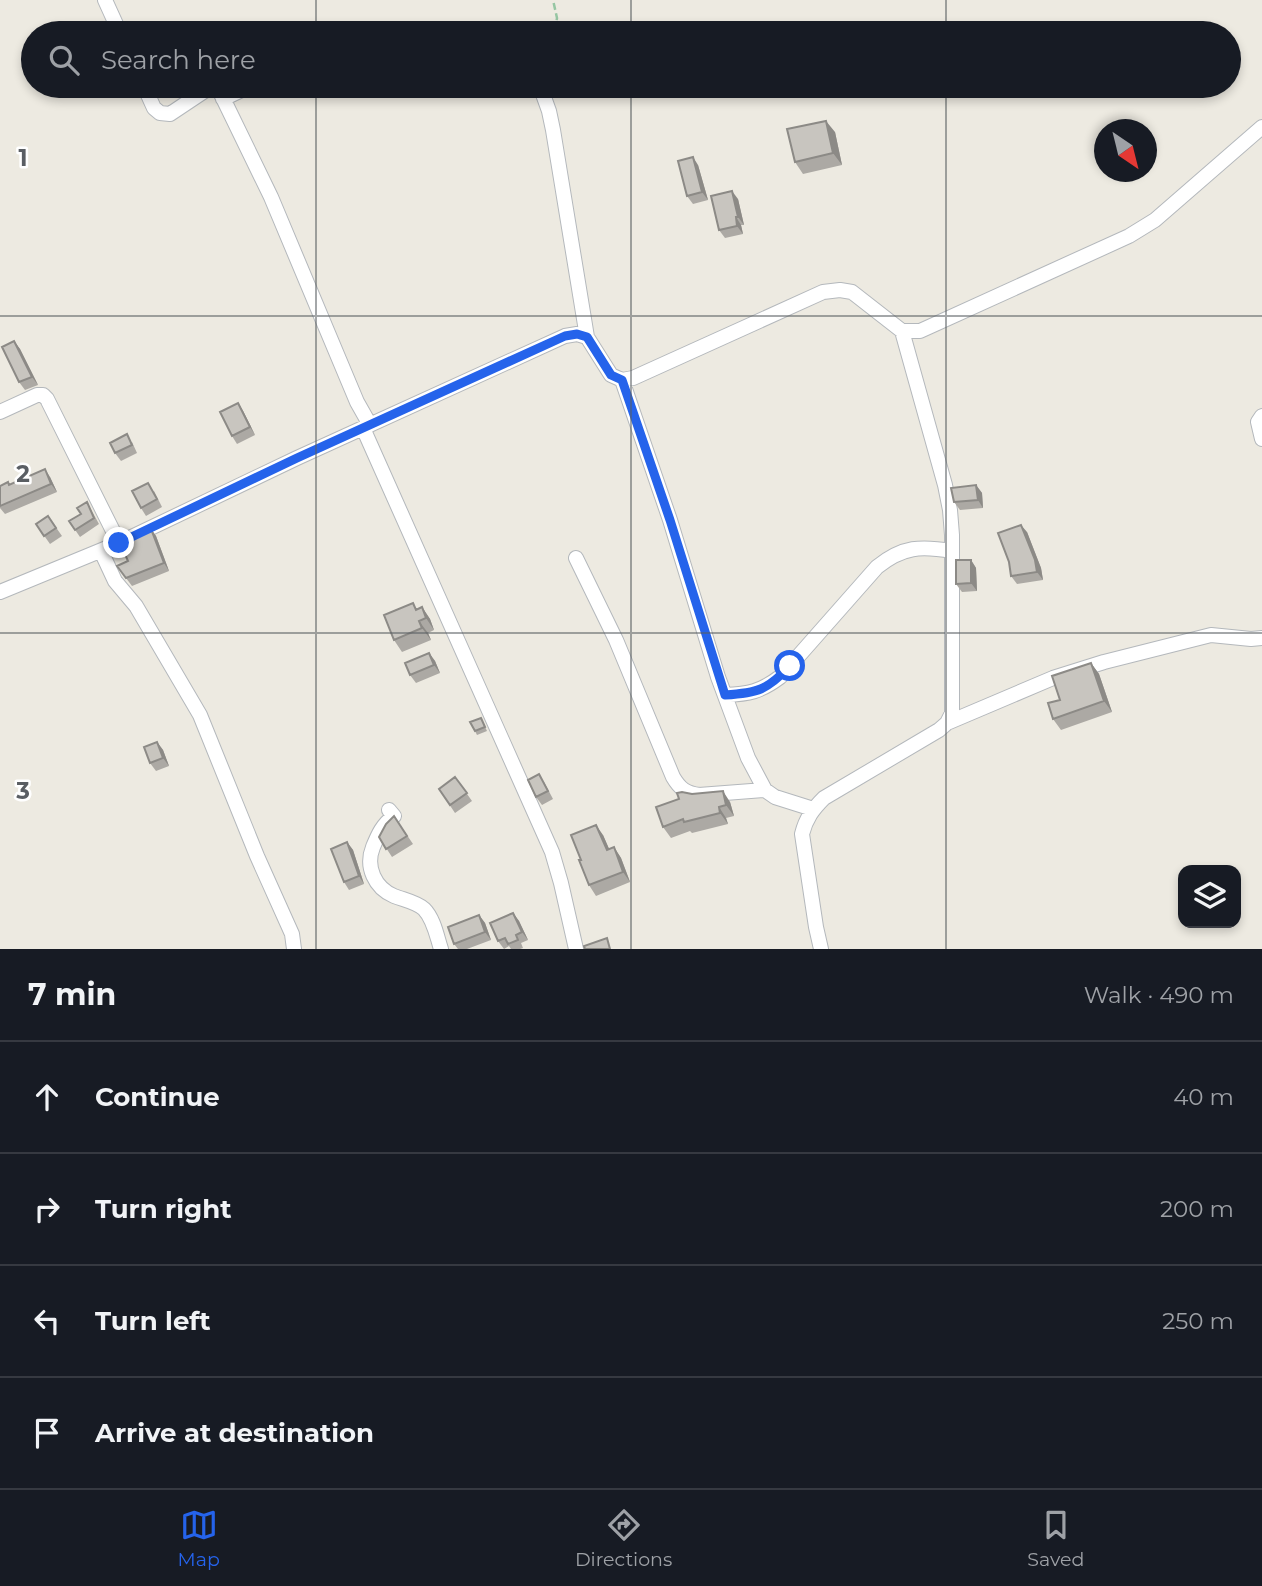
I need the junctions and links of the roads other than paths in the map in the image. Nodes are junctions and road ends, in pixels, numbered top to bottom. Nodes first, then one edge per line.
1 (105, 0) edge
2 (115, 21) edge
3 (149, 98) edge
4 (194, 98) edge
5 (544, 98) edge
6 (223, 99) edge
7 (1262, 127) edge
8 (902, 331) junction
9 (587, 337) junction
10 (622, 380) junction
11 (0, 412) edge
12 (1262, 416) edge
13 (366, 427) junction
14 (1262, 439) edge
15 (119, 543) junction
16 (101, 551) junction
17 (953, 551) junction
18 (576, 558) dead end
19 (0, 592) edge
20 (1262, 638) edge
21 (725, 695) junction
22 (947, 723) junction
23 (765, 790) junction
24 (813, 809) junction
25 (389, 810) dead end
26 (294, 949) edge
27 (441, 949) edge
28 (576, 949) edge
29 (821, 949) edge

1 - 2 street
3 - 4 street
5 - 9 street
6 - 13 street
7 - 8 street
8 - 10 street
8 - 17 street
9 - 10 street
9 - 13 street
10 - 21 street
11 - 15 street
12 - 14 street
13 - 15 street
13 - 28 street
15 - 16 street
16 - 19 street
16 - 26 street
17 - 21 street
17 - 22 street
18 - 23 street
20 - 22 street
21 - 23 street
22 - 24 street
23 - 24 street
24 - 29 street
25 - 27 street

